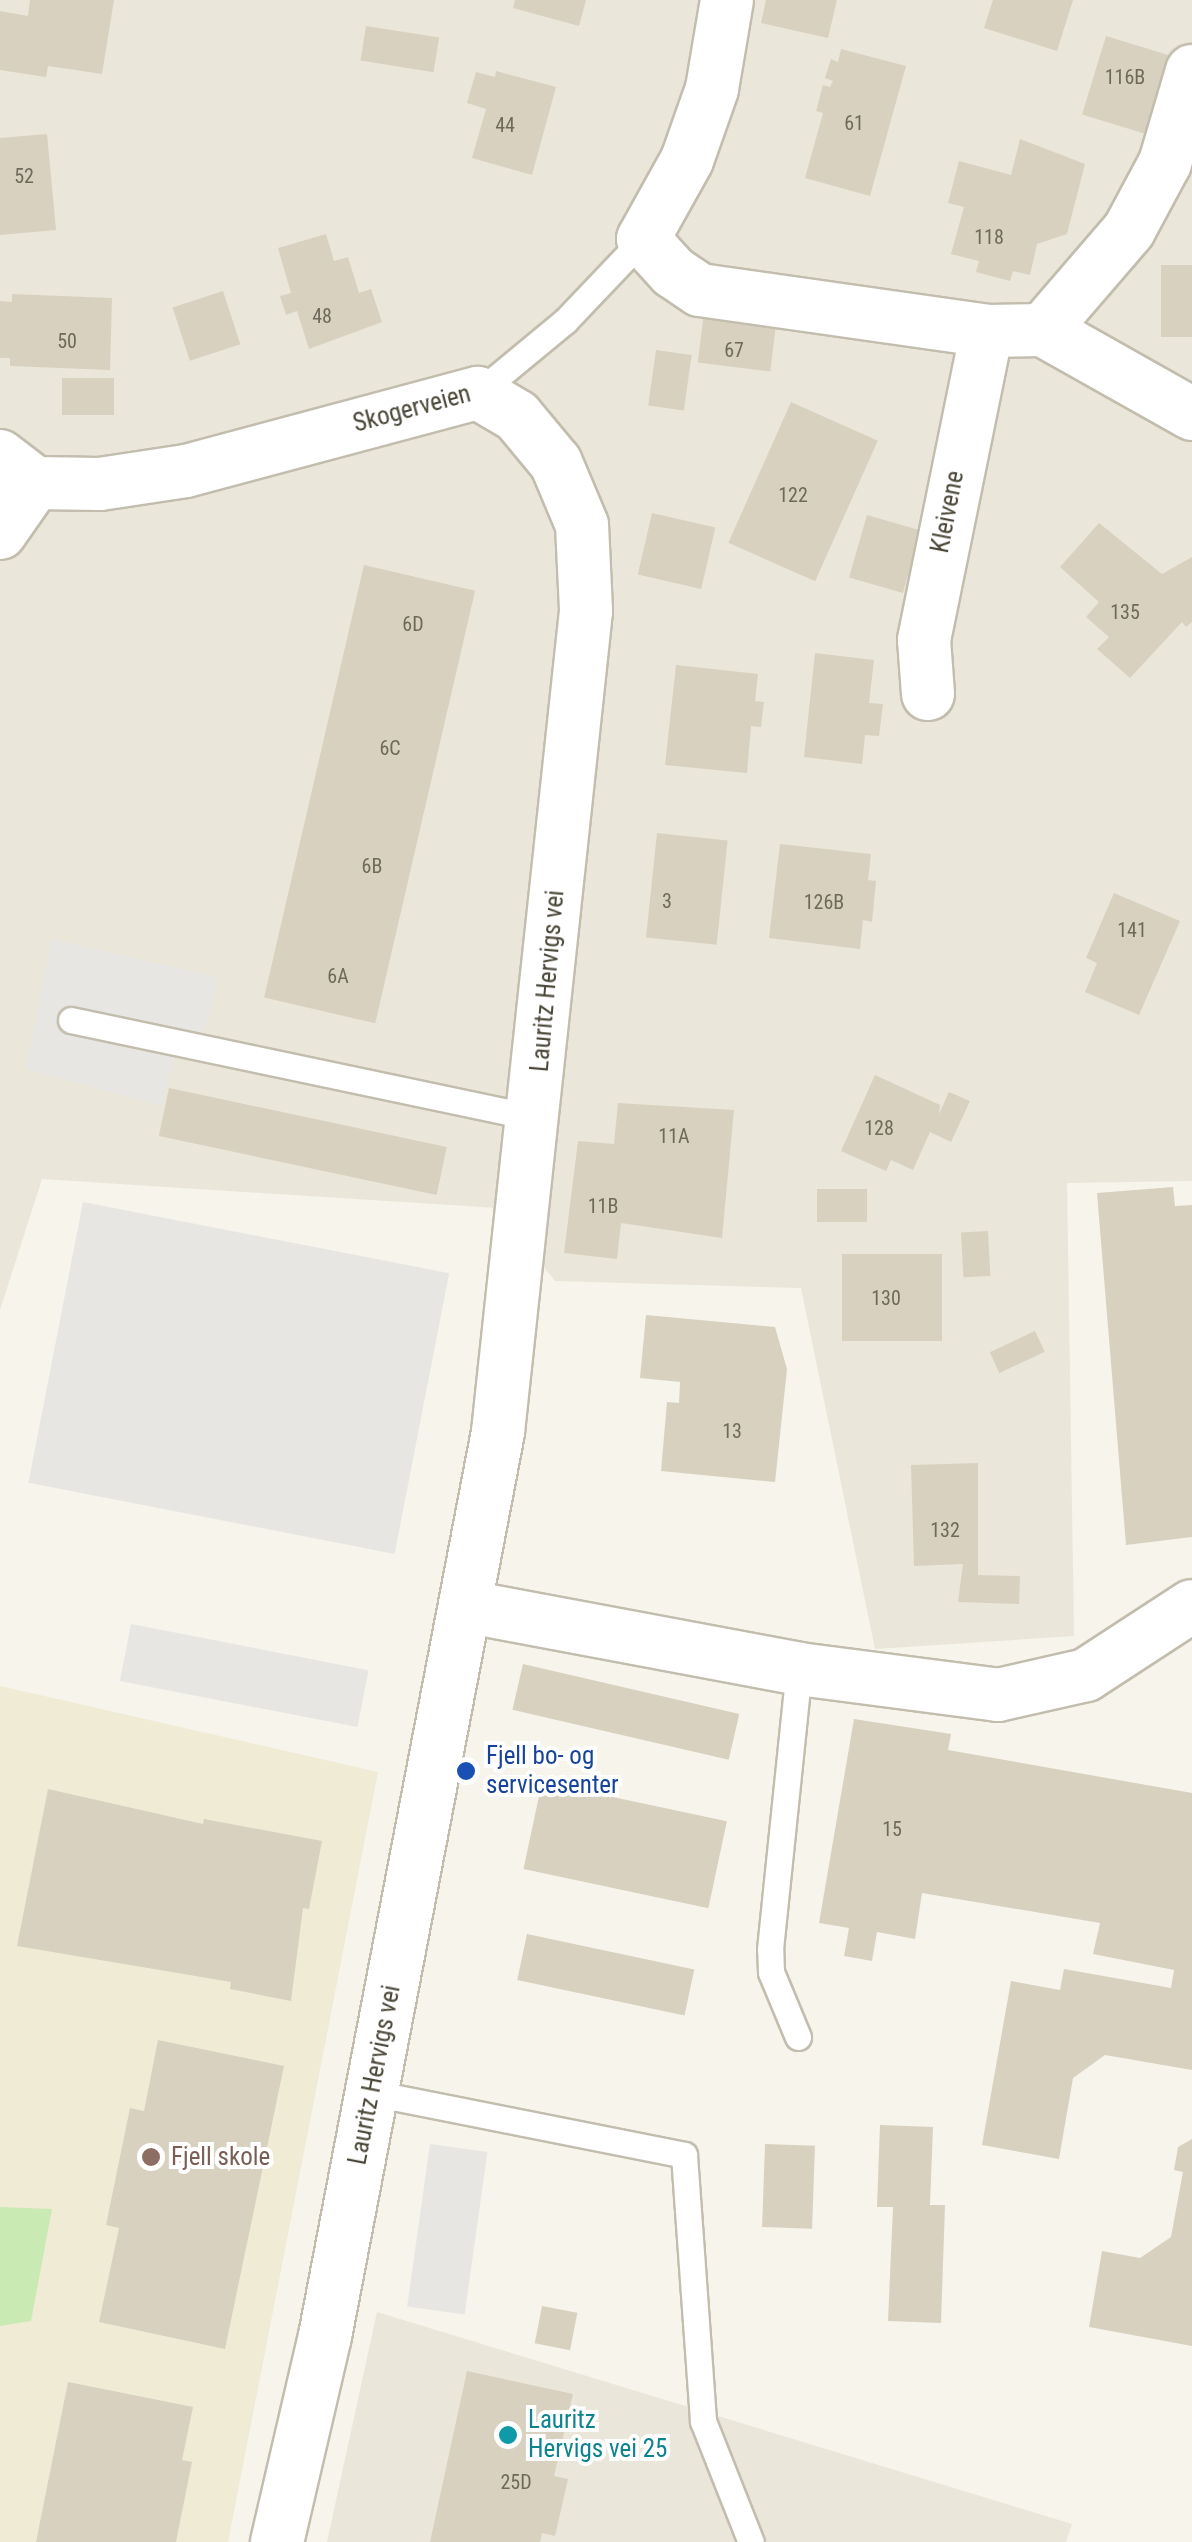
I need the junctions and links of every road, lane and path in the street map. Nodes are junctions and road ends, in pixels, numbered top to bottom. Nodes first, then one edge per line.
1 (726, 0) edge
2 (1192, 71) edge
3 (644, 238) junction
4 (1042, 330) junction
5 (987, 332) junction
6 (478, 394) junction
7 (1192, 414) edge
8 (18, 469) edge
9 (0, 534) edge
10 (928, 694) dead end
11 (71, 1020) dead end
12 (535, 1118) junction
13 (1192, 1606) edge
14 (469, 1607) junction
15 (799, 1669) junction
16 (798, 2037) dead end
17 (372, 2093) junction
18 (277, 2542) edge
19 (751, 2542) edge

1 - 3 street, Skogerveien
2 - 4 street
3 - 5 street
3 - 6 lane, Skogerveien
4 - 5 street
4 - 7 street
5 - 10 street, Kleivene
6 - 8 street, Skogerveien
6 - 12 street, Lauritz Hervigs vei
8 - 9 street
11 - 12 lane
12 - 14 street, Lauritz Hervigs vei
13 - 15 street
14 - 15 street
14 - 17 street, Lauritz Hervigs vei
15 - 16 lane
17 - 18 street, Lauritz Hervigs vei
17 - 19 lane

